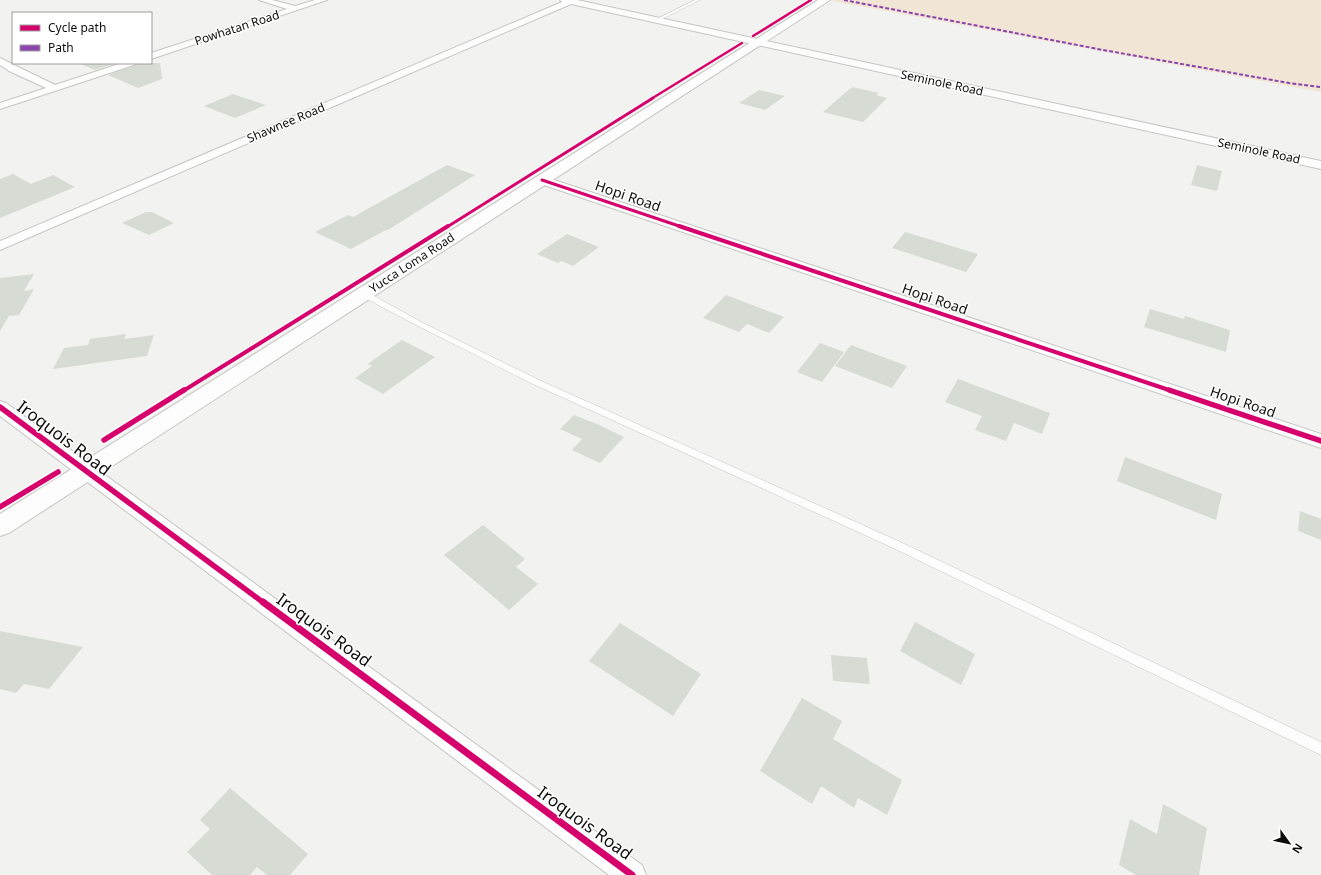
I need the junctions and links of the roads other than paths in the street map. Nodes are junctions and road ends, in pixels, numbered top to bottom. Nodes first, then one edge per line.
1 (263, 0) edge
2 (323, 0) edge
3 (569, 0) edge
4 (698, 0) edge
5 (825, 0) edge
6 (296, 9) junction
7 (658, 20) junction
8 (758, 42) junction
9 (152, 56) edge
10 (0, 61) edge
11 (128, 64) edge
12 (55, 88) junction
13 (0, 106) edge
14 (1321, 165) edge
15 (542, 180) junction
16 (0, 246) edge
17 (364, 294) junction
18 (0, 407) edge
19 (1321, 441) edge
20 (85, 472) junction
21 (0, 526) edge
22 (1321, 750) edge
23 (632, 875) edge

1 - 6 street
2 - 6 street, Powhatan Road
3 - 7 street, Seminole Road
3 - 16 street, Shawnee Road
4 - 7 lane
5 - 8 main road, Yucca Loma Road
6 - 9 street, Powhatan Road
7 - 8 street, Seminole Road
8 - 14 street, Seminole Road
8 - 15 main road, Yucca Loma Road
10 - 12 street
11 - 12 street
12 - 13 street
15 - 17 main road, Yucca Loma Road
15 - 19 street, Hopi Road
17 - 20 main road, Yucca Loma Road
17 - 22 lane
18 - 20 street, Iroquois Road
20 - 21 main road, Yucca Loma Road
20 - 23 street, Iroquois Road

